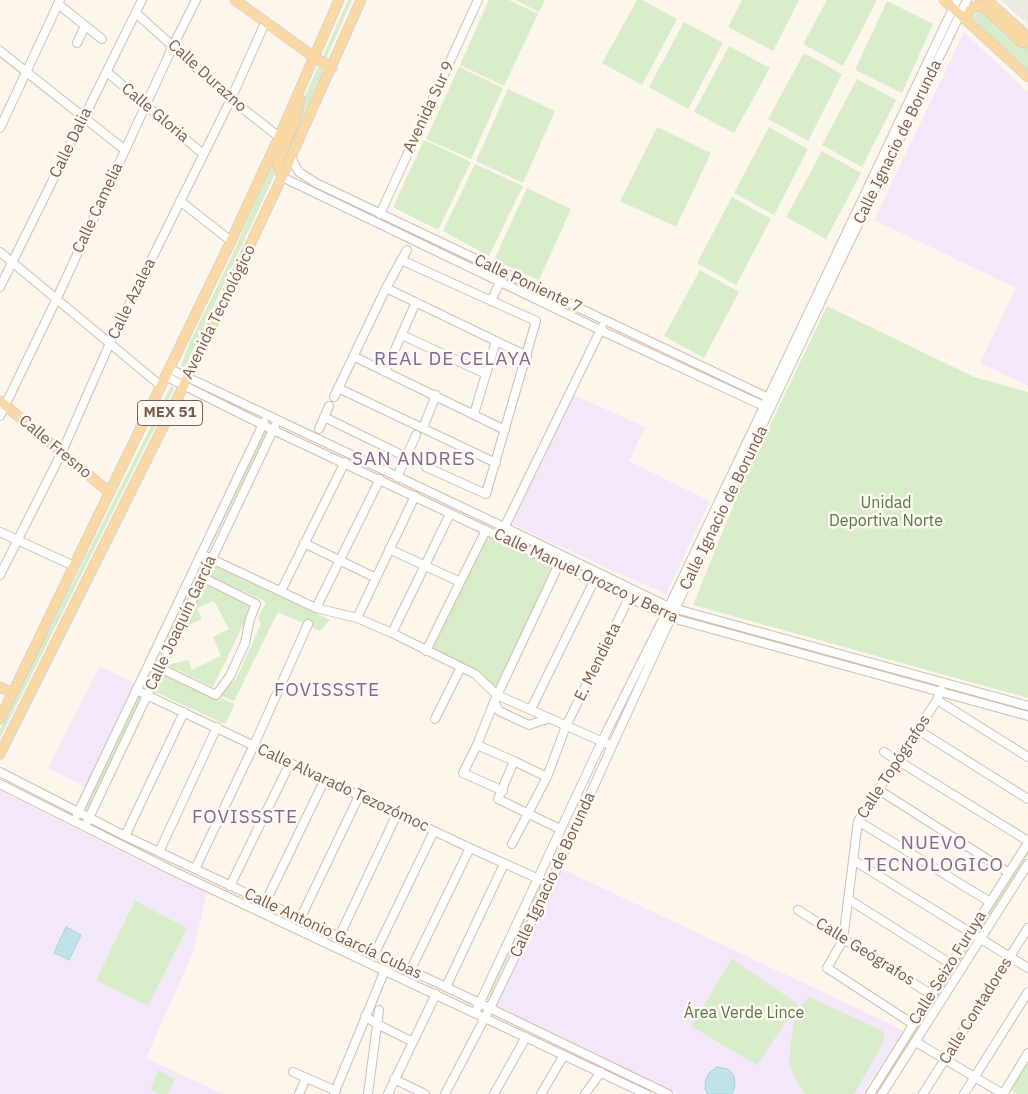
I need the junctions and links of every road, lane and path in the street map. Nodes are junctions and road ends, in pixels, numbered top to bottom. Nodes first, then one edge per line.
1 (142, 0) edge
2 (196, 0) edge
3 (235, 0) edge
4 (339, 0) edge
5 (361, 0) edge
6 (478, 0) edge
7 (944, 0) edge
8 (967, 0) edge
9 (987, 0) edge
10 (59, 2) edge
11 (956, 7) edge
12 (136, 13) junction
13 (968, 22) junction
14 (265, 23) junction
15 (85, 26) junction
16 (1028, 37) edge
17 (102, 39) dead end
18 (77, 43) dead end
19 (1028, 44) edge
20 (173, 46) junction
21 (0, 51) edge
22 (314, 58) junction
23 (332, 68) junction
24 (26, 72) junction
25 (107, 72) junction
26 (1028, 77) edge
27 (303, 82) junction
28 (231, 99) junction
29 (146, 105) junction
30 (83, 117) junction
31 (0, 128) edge
32 (279, 138) junction
33 (124, 150) junction
34 (203, 154) junction
35 (292, 155) junction
36 (282, 177) junction
37 (180, 201) junction
38 (380, 214) junction
39 (231, 242) junction
40 (407, 250) dead end
41 (0, 252) edge
42 (401, 260) junction
43 (13, 262) junction
44 (504, 284) junction
45 (0, 288) edge
46 (386, 288) junction
47 (57, 298) junction
48 (490, 301) junction
49 (416, 302) junction
50 (499, 304) junction
51 (605, 320) junction
52 (600, 330) junction
53 (402, 335) junction
54 (496, 341) junction
55 (110, 344) junction
56 (353, 356) junction
57 (527, 356) junction
58 (168, 372) junction
59 (385, 372) junction
60 (486, 374) junction
61 (186, 381) junction
62 (161, 386) junction
63 (338, 388) junction
64 (436, 395) junction
65 (334, 398) dead end
66 (771, 399) junction
67 (3, 403) edge
68 (329, 406) dead end
69 (768, 407) junction
70 (474, 414) junction
71 (267, 415) junction
72 (0, 416) edge
73 (324, 417) junction
74 (278, 420) junction
75 (263, 424) junction
76 (423, 428) junction
77 (319, 429) dead end
78 (274, 430) junction
79 (505, 430) junction
80 (416, 435) dead end
81 (62, 452) junction
82 (406, 457) junction
83 (345, 462) junction
84 (496, 463) junction
85 (426, 467) dead end
86 (397, 476) junction
87 (380, 479) junction
88 (109, 492) junction
89 (414, 496) junction
90 (450, 514) junction
91 (504, 527) junction
92 (486, 530) junction
93 (0, 532) edge
94 (499, 536) junction
95 (18, 540) junction
96 (304, 543) junction
97 (389, 549) junction
98 (202, 554) junction
99 (212, 558) junction
100 (340, 560) junction
101 (559, 564) junction
102 (74, 566) junction
103 (425, 566) junction
104 (193, 572) junction
105 (0, 575) edge
106 (203, 577) junction
107 (376, 578) junction
108 (594, 581) junction
109 (460, 582) junction
110 (281, 591) junction
111 (629, 598) junction
112 (316, 608) junction
113 (672, 608) junction
114 (669, 617) junction
115 (357, 618) junction
116 (308, 624) dead end
117 (392, 633) junction
118 (426, 651) junction
119 (461, 667) junction
120 (160, 668) junction
121 (943, 683) junction
122 (0, 687) edge
123 (136, 690) junction
124 (13, 693) junction
125 (147, 695) junction
126 (938, 696) junction
127 (495, 698) junction
128 (1028, 706) edge
129 (531, 709) junction
130 (184, 712) junction
131 (1028, 716) edge
132 (550, 718) junction
133 (0, 719) edge
134 (436, 719) dead end
135 (566, 726) junction
136 (216, 727) junction
137 (918, 730) junction
138 (602, 741) junction
139 (254, 745) junction
140 (477, 745) junction
141 (612, 746) junction
142 (884, 752) dead end
143 (0, 754) edge
144 (1028, 757) edge
145 (899, 760) junction
146 (514, 761) junction
147 (290, 762) junction
148 (0, 772) edge
149 (547, 777) junction
150 (325, 779) junction
151 (0, 784) edge
152 (879, 790) junction
153 (503, 791) junction
154 (359, 796) junction
155 (49, 797) junction
156 (1028, 799) edge
157 (44, 806) junction
158 (78, 812) junction
159 (397, 814) junction
160 (528, 814) junction
161 (89, 818) junction
162 (74, 821) junction
163 (858, 821) junction
164 (85, 826) junction
165 (560, 828) junction
166 (434, 831) junction
167 (125, 836) junction
168 (1028, 842) edge
169 (512, 844) dead end
170 (470, 848) junction
171 (159, 852) junction
172 (853, 860) junction
173 (178, 861) junction
174 (504, 864) junction
175 (1028, 864) edge
176 (195, 870) junction
177 (173, 871) junction
178 (1009, 873) junction
179 (536, 879) junction
180 (550, 884) junction
181 (230, 886) junction
182 (848, 899) junction
183 (990, 902) junction
184 (265, 903) junction
185 (798, 910) dead end
186 (300, 919) junction
187 (1028, 928) edge
188 (971, 932) junction
189 (339, 937) junction
190 (980, 938) junction
191 (843, 940) junction
192 (375, 954) junction
193 (1010, 957) junction
194 (951, 964) junction
195 (1028, 968) edge
196 (385, 970) junction
197 (410, 970) junction
198 (446, 987) junction
199 (1028, 992) edge
200 (436, 994) junction
201 (932, 995) junction
202 (480, 1003) junction
203 (490, 1008) junction
204 (379, 1010) dead end
205 (475, 1013) junction
206 (365, 1016) junction
207 (485, 1018) junction
208 (377, 1024) junction
209 (913, 1024) junction
210 (526, 1037) junction
211 (413, 1042) junction
212 (916, 1042) junction
213 (1028, 1053) edge
214 (564, 1055) junction
215 (945, 1059) junction
216 (293, 1072) dead end
217 (601, 1072) junction
218 (975, 1077) junction
219 (306, 1078) junction
220 (394, 1079) junction
221 (642, 1082) junction
222 (335, 1092) edge
223 (635, 1092) edge
224 (299, 1094) edge
225 (368, 1094) edge
226 (388, 1094) edge
227 (425, 1094) edge
228 (445, 1094) edge
229 (494, 1094) edge
230 (540, 1094) edge
231 (585, 1094) edge
232 (646, 1094) edge
233 (668, 1094) edge
234 (870, 1094) edge
235 (882, 1094) edge
236 (923, 1094) edge
237 (964, 1094) edge
238 (1003, 1094) edge

1 - 12 street, Calle Dalia
2 - 20 street, Calle Camelia
3 - 14 main road
4 - 22 main road, Avenida Tecnológico / MEX 51
5 - 23 main road, Avenida Tecnológico / MEX 51
6 - 38 street, Avenida Sur 9
7 - 11 main road
8 - 11 street, Calle Ignacio de Borunda
9 - 16 main road
10 - 15 street
10 - 24 street
11 - 13 main road
11 - 66 street, Calle Ignacio de Borunda
12 - 20 street, Calle Durazno
12 - 25 street, Calle Dalia
13 - 19 main road
13 - 26 main road
14 - 22 main road
14 - 28 street, Calle Azalea
15 - 17 street
15 - 18 street
20 - 28 street, Calle Durazno
20 - 29 street, Calle Camelia
21 - 24 street
22 - 23 main road
22 - 27 main road, Avenida Tecnológico / MEX 51
23 - 35 main road, Avenida Tecnológico / MEX 51
24 - 30 street
24 - 31 street
25 - 29 street, Calle Gloria
25 - 30 street, Calle Dalia
27 - 32 main road, Avenida Tecnológico / MEX 51
27 - 36 main road
28 - 32 street, Calle Durazno
28 - 34 street, Calle Azalea
29 - 33 street, Calle Camelia
29 - 34 street, Calle Gloria
30 - 33 street
30 - 43 street, Calle Dalia
32 - 39 main road, Avenida Tecnológico / MEX 51
33 - 47 street, Calle Camelia
34 - 37 street, Calle Azalea
35 - 36 main road, Avenida Tecnológico / MEX 51
35 - 38 street, Calle Poniente 7
36 - 44 street, Calle Poniente 7
36 - 61 main road, Avenida Tecnológico / MEX 51
37 - 39 street
37 - 55 street, Calle Azalea
38 - 51 street, Calle Poniente 7
39 - 58 main road, Avenida Tecnológico / MEX 51
40 - 42 street
41 - 43 street
42 - 46 street
42 - 48 street
43 - 45 street, Calle Dalia
43 - 47 street
44 - 48 street
44 - 50 street
44 - 52 street, Calle Poniente 7
46 - 49 street
46 - 56 street
47 - 55 street
47 - 67 street, Calle Camelia
48 - 50 street
49 - 53 street
49 - 54 street
50 - 57 street
51 - 52 street
51 - 66 street, Calle Poniente 7
52 - 69 street, Calle Poniente 7
52 - 91 street
53 - 59 street
53 - 60 street
54 - 57 street
54 - 60 street
55 - 62 street
55 - 81 street, Calle Azalea
56 - 59 street
56 - 63 street
57 - 79 street
58 - 61 street, Calle Manuel Orozco y Berra
58 - 62 main road, Avenida Tecnológico / MEX 51
59 - 64 street
60 - 70 street
61 - 71 street, Calle Manuel Orozco y Berra
61 - 75 street, Calle Manuel Orozco y Berra
61 - 143 main road, Avenida Tecnológico / MEX 51
62 - 88 main road, Avenida Tecnológico / MEX 51
63 - 65 street
63 - 76 street
64 - 70 street
64 - 76 street
66 - 69 street, Calle Ignacio de Borunda
67 - 72 street, Calle Camelia
67 - 81 main road, Calle Fresno
68 - 73 street
69 - 113 street, Calle Ignacio de Borunda
70 - 79 street
71 - 74 street, Calle Manuel Orozco y Berra
71 - 75 street, Calle Joaquín García
73 - 77 street
73 - 82 street
74 - 78 street, Calle Joaquín García
74 - 86 street, Calle Manuel Orozco y Berra
75 - 78 street, Calle Manuel Orozco y Berra
75 - 98 street, Calle Joaquín García
76 - 84 street
78 - 83 street, Calle Manuel Orozco y Berra
78 - 99 street, Calle Joaquín García
79 - 84 street
80 - 82 street
81 - 88 main road, Calle Fresno
81 - 95 street, Calle Azalea
82 - 86 street
83 - 87 street, Calle Manuel Orozco y Berra
83 - 96 street
84 - 85 street
86 - 91 street, Calle Manuel Orozco y Berra
87 - 89 street, Calle Manuel Orozco y Berra
87 - 100 street
88 - 102 main road, Avenida Tecnológico / MEX 51
89 - 90 street, Calle Manuel Orozco y Berra
89 - 97 street
90 - 92 street, Calle Manuel Orozco y Berra
90 - 103 street
91 - 94 street
91 - 113 street, Calle Manuel Orozco y Berra
92 - 94 street, Calle Manuel Orozco y Berra
92 - 109 street
93 - 95 street
94 - 101 street, Calle Manuel Orozco y Berra
95 - 102 street
95 - 105 street, Calle Azalea
96 - 100 street
96 - 110 street
97 - 103 street
97 - 107 street
98 - 99 street
98 - 104 street, Calle Joaquín García
99 - 106 street, Calle Joaquín García
99 - 110 street
100 - 107 street
100 - 112 street
101 - 108 street, Calle Manuel Orozco y Berra
101 - 127 street
102 - 124 main road, Avenida Tecnológico / MEX 51
103 - 109 street
103 - 117 street
104 - 106 street
104 - 123 street, Calle Joaquín García
106 - 120 street, Calle Joaquín García
106 - 120 street
107 - 115 street
108 - 111 street, Calle Manuel Orozco y Berra
108 - 129 street
109 - 118 street
110 - 112 street
111 - 114 street, Calle Manuel Orozco y Berra
111 - 135 street, E. Mendieta
112 - 115 street
113 - 114 street, Calle Ignacio de Borunda
113 - 121 street, Calle Manuel Orozco y Berra
114 - 126 street, Calle Manuel Orozco y Berra
114 - 138 street, Calle Ignacio de Borunda
114 - 141 street, Calle Ignacio de Borunda
115 - 117 street
116 - 139 street
117 - 118 street
118 - 119 street
119 - 127 street
119 - 134 street
120 - 125 street, Calle Joaquín García
121 - 126 street, Calle Topógrafos
121 - 128 street, Calle Manuel Orozco y Berra
122 - 124 main road
123 - 125 street, Calle Alvarado Tezozómoc
123 - 158 street, Calle Joaquín García
124 - 133 main road, Avenida Tecnológico / MEX 51
125 - 130 street, Calle Alvarado Tezozómoc
125 - 161 street, Calle Joaquín García
126 - 131 street, Calle Manuel Orozco y Berra
126 - 137 street, Calle Topógrafos
126 - 144 street
127 - 129 street
127 - 132 street
127 - 140 street
129 - 132 street
130 - 136 street, Calle Alvarado Tezozómoc
130 - 167 street
132 - 135 street
135 - 138 street
135 - 149 street, E. Mendieta
136 - 139 street, Calle Alvarado Tezozómoc
136 - 171 street
137 - 145 street, Calle Topógrafos
137 - 156 street
138 - 141 street
138 - 165 street, Calle Ignacio de Borunda
139 - 147 street, Calle Alvarado Tezozómoc
139 - 176 street
140 - 146 street
140 - 153 street
141 - 180 street, Calle Ignacio de Borunda
142 - 145 street
145 - 152 street, Calle Topógrafos
145 - 168 street
146 - 149 street
146 - 153 street
147 - 150 street, Calle Alvarado Tezozómoc
147 - 181 street
148 - 155 street, Calle Antonio García Cubas
149 - 160 street, E. Mendieta
150 - 154 street, Calle Alvarado Tezozómoc
150 - 184 street
151 - 157 street, Calle Antonio García Cubas
152 - 163 street, Calle Topógrafos
152 - 178 street
153 - 160 street
154 - 159 street, Calle Alvarado Tezozómoc
154 - 186 street
155 - 157 street
155 - 158 street, Calle Antonio García Cubas
157 - 162 street, Calle Antonio García Cubas
158 - 161 street, Calle Antonio García Cubas
158 - 162 street, Calle Joaquín García
159 - 166 street, Calle Alvarado Tezozómoc
159 - 189 street
160 - 165 street
160 - 169 street, E. Mendieta
161 - 164 street, Calle Joaquín García
161 - 167 street, Calle Antonio García Cubas
162 - 164 street, Calle Antonio García Cubas
163 - 172 street, Calle Topógrafos
163 - 183 street
164 - 177 street, Calle Antonio García Cubas
165 - 179 street, Calle Ignacio de Borunda
166 - 170 street, Calle Alvarado Tezozómoc
166 - 192 street
167 - 171 street, Calle Antonio García Cubas
168 - 178 street, Calle Seizo Furuya
170 - 174 street, Calle Alvarado Tezozómoc
170 - 197 street
171 - 173 street, Calle Antonio García Cubas
172 - 182 street, Calle Topógrafos
172 - 188 street
173 - 176 street, Calle Antonio García Cubas
173 - 177 street
174 - 179 street, Calle Alvarado Tezozómoc
174 - 198 street
175 - 190 street, Calle Seizo Furuya
176 - 181 street, Calle Antonio García Cubas
177 - 196 street, Calle Antonio García Cubas
178 - 183 street, Calle Seizo Furuya
179 - 180 street, Calle Alvarado Tezozómoc
179 - 202 street, Calle Ignacio de Borunda
180 - 203 street, Calle Ignacio de Borunda
181 - 184 street, Calle Antonio García Cubas
182 - 191 street, Calle Topógrafos
182 - 194 street
183 - 188 street, Calle Seizo Furuya
184 - 186 street, Calle Antonio García Cubas
185 - 191 street, Calle Geógrafos
186 - 189 street, Calle Antonio García Cubas
187 - 193 street, Calle Contadores
188 - 190 street
188 - 194 street, Calle Seizo Furuya
189 - 192 street, Calle Antonio García Cubas
190 - 193 street
190 - 212 street, Calle Seizo Furuya
191 - 201 street, Calle Geógrafos
191 - 209 street, Calle Topógrafos
192 - 197 street, Calle Antonio García Cubas
193 - 195 street
193 - 215 street, Calle Contadores
194 - 201 street, Calle Seizo Furuya
196 - 200 street, Calle Antonio García Cubas
196 - 206 street, Calle Antonio García Cubas
197 - 198 street, Calle Antonio García Cubas
198 - 202 street, Calle Antonio García Cubas
199 - 218 street
200 - 205 street, Calle Antonio García Cubas
200 - 211 street
201 - 209 street, Calle Seizo Furuya
202 - 203 street, Calle Antonio García Cubas
202 - 205 street, Calle Ignacio de Borunda
203 - 207 street, Calle Ignacio de Borunda
203 - 221 street, Calle Antonio García Cubas
204 - 208 street
205 - 207 street, Calle Antonio García Cubas
206 - 208 street
206 - 222 street, Calle Antonio García Cubas
207 - 210 street, Calle Antonio García Cubas
207 - 228 street, Calle Ignacio de Borunda
208 - 211 street
208 - 225 street
209 - 234 street, Calle Seizo Furuya
210 - 214 street, Calle Antonio García Cubas
210 - 229 street
211 - 220 street
212 - 215 street
212 - 235 street, Calle Seizo Furuya
213 - 238 street
214 - 217 street, Calle Antonio García Cubas
214 - 230 street
215 - 218 street
215 - 236 street, Calle Contadores
216 - 219 street
217 - 223 street, Calle Antonio García Cubas
217 - 231 street
218 - 237 street
218 - 238 street
219 - 222 street
219 - 224 street
220 - 226 street
220 - 227 street
221 - 223 street
221 - 233 street, Calle Antonio García Cubas
223 - 232 street, Calle Antonio García Cubas

